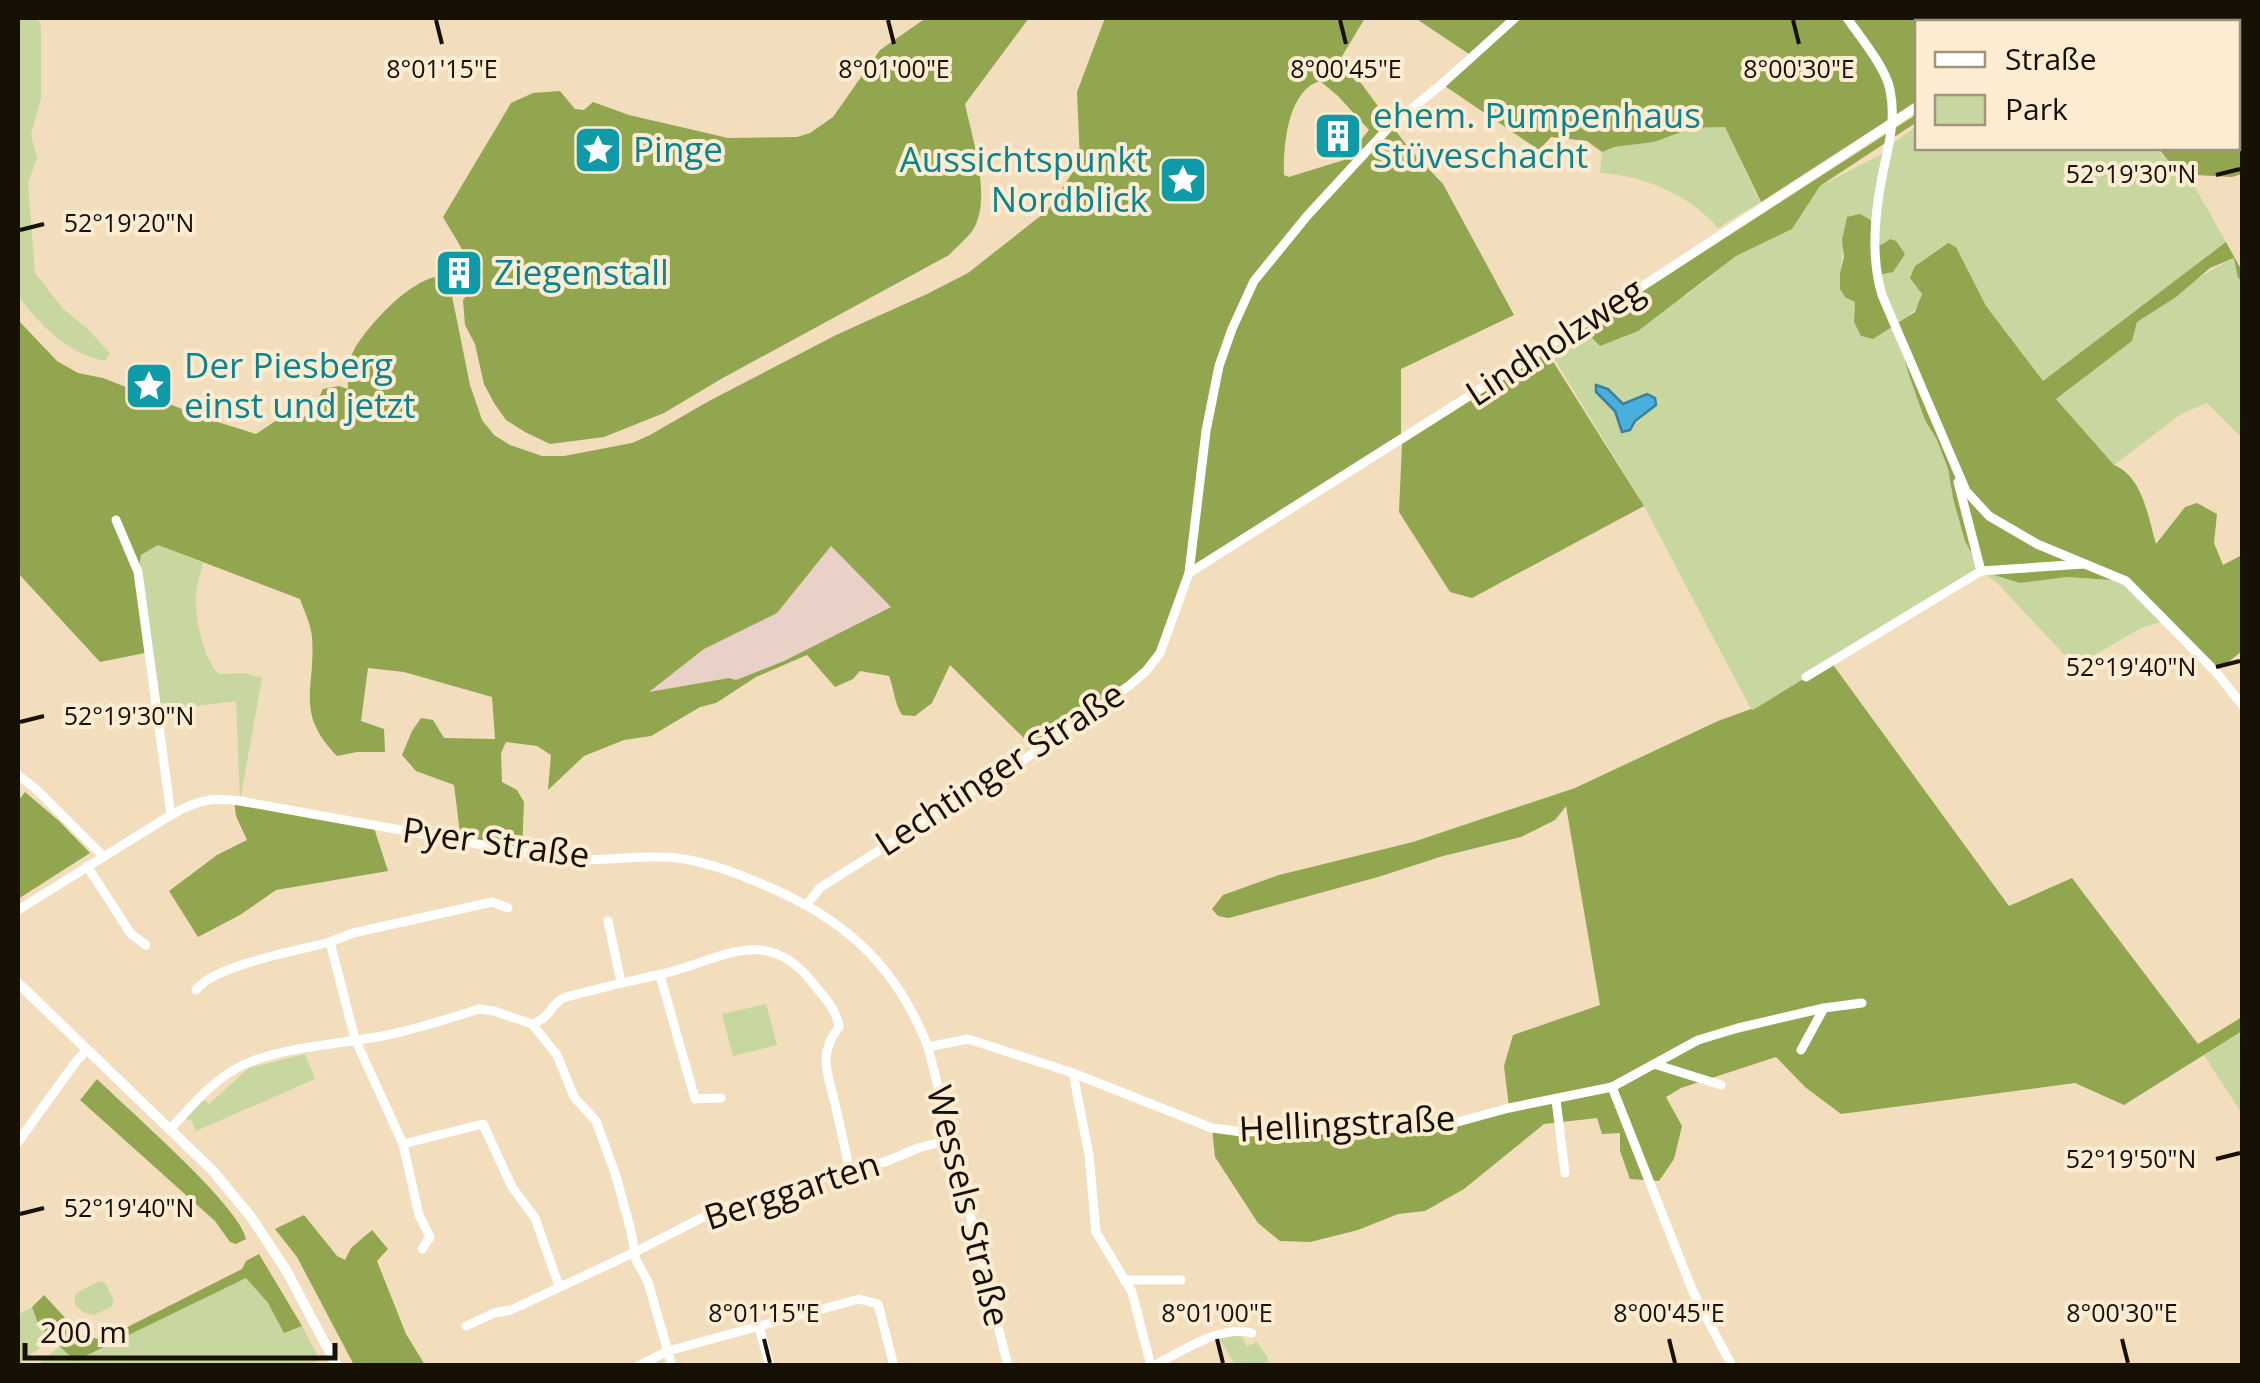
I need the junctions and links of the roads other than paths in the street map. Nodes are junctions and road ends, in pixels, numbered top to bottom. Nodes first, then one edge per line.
1 (1515, 18) edge
2 (1847, 18) edge
3 (1915, 108) edge
4 (1894, 122) junction
5 (1956, 470) junction
6 (116, 520) dead end
7 (2086, 564) junction
8 (1982, 571) junction
9 (1189, 573) junction
10 (1806, 677) dead end
11 (2242, 705) edge
12 (18, 775) edge
13 (171, 815) junction
14 (103, 856) junction
15 (87, 866) junction
16 (807, 904) junction
17 (508, 908) dead end
18 (18, 910) edge
19 (608, 921) dead end
20 (330, 942) junction
21 (146, 945) dead end
22 (660, 975) junction
23 (621, 982) junction
24 (18, 983) edge
25 (196, 990) dead end
26 (1862, 1004) dead end
27 (1824, 1008) junction
28 (532, 1024) junction
29 (354, 1039) junction
30 (928, 1047) junction
31 (86, 1050) junction
32 (1801, 1050) dead end
33 (1654, 1064) junction
34 (1073, 1073) junction
35 (1721, 1085) dead end
36 (1612, 1088) junction
37 (721, 1098) dead end
38 (1556, 1100) junction
39 (170, 1129) junction
40 (952, 1139) junction
41 (18, 1142) edge
42 (403, 1144) junction
43 (849, 1169) junction
44 (1565, 1174) dead end
45 (422, 1249) dead end
46 (635, 1252) junction
47 (1124, 1280) junction
48 (1181, 1280) dead end
49 (558, 1286) junction
50 (466, 1326) dead end
51 (760, 1327) junction
52 (1252, 1333) dead end
53 (668, 1351) junction
54 (337, 1366) edge
55 (638, 1366) edge
56 (672, 1366) edge
57 (770, 1366) edge
58 (894, 1366) edge
59 (1008, 1366) edge
60 (1152, 1366) edge
61 (1732, 1366) edge

1 - 9 street, Lechtinger Straße
2 - 4 street
3 - 4 street, Lindholzweg
4 - 5 street
4 - 9 street, Lindholzweg
5 - 7 street
5 - 8 street
6 - 13 street
7 - 8 street
7 - 11 street
8 - 10 street
9 - 16 street, Lechtinger Straße
12 - 14 street
13 - 14 street, Pyer Straße
13 - 16 street, Pyer Straße
14 - 15 street, Pyer Straße
15 - 18 street, Pyer Straße
15 - 21 street
16 - 30 street, Pyer Straße
17 - 20 street
19 - 23 street
20 - 25 street
20 - 29 street
22 - 23 street
22 - 37 street
22 - 43 street
23 - 28 street
24 - 31 street
26 - 27 street, Hellingstraße
27 - 32 street
27 - 33 street, Hellingstraße
28 - 29 street
28 - 46 street
29 - 39 street
29 - 42 street
30 - 34 street, Hellingstraße
30 - 40 street, Wessels Straße
31 - 39 street
31 - 41 street
33 - 35 street
33 - 36 street, Hellingstraße
34 - 38 street, Hellingstraße
34 - 47 street
36 - 38 street, Hellingstraße
36 - 61 street
38 - 44 street
39 - 54 street
40 - 43 street, Berggarten
40 - 59 street, Wessels Straße
42 - 45 street
42 - 49 street
43 - 46 street, Berggarten
46 - 49 street, Berggarten
46 - 53 street
47 - 48 street
47 - 60 street
49 - 50 street, Berggarten
51 - 53 street
51 - 57 street
51 - 58 street
52 - 60 street
53 - 55 street
53 - 56 street

